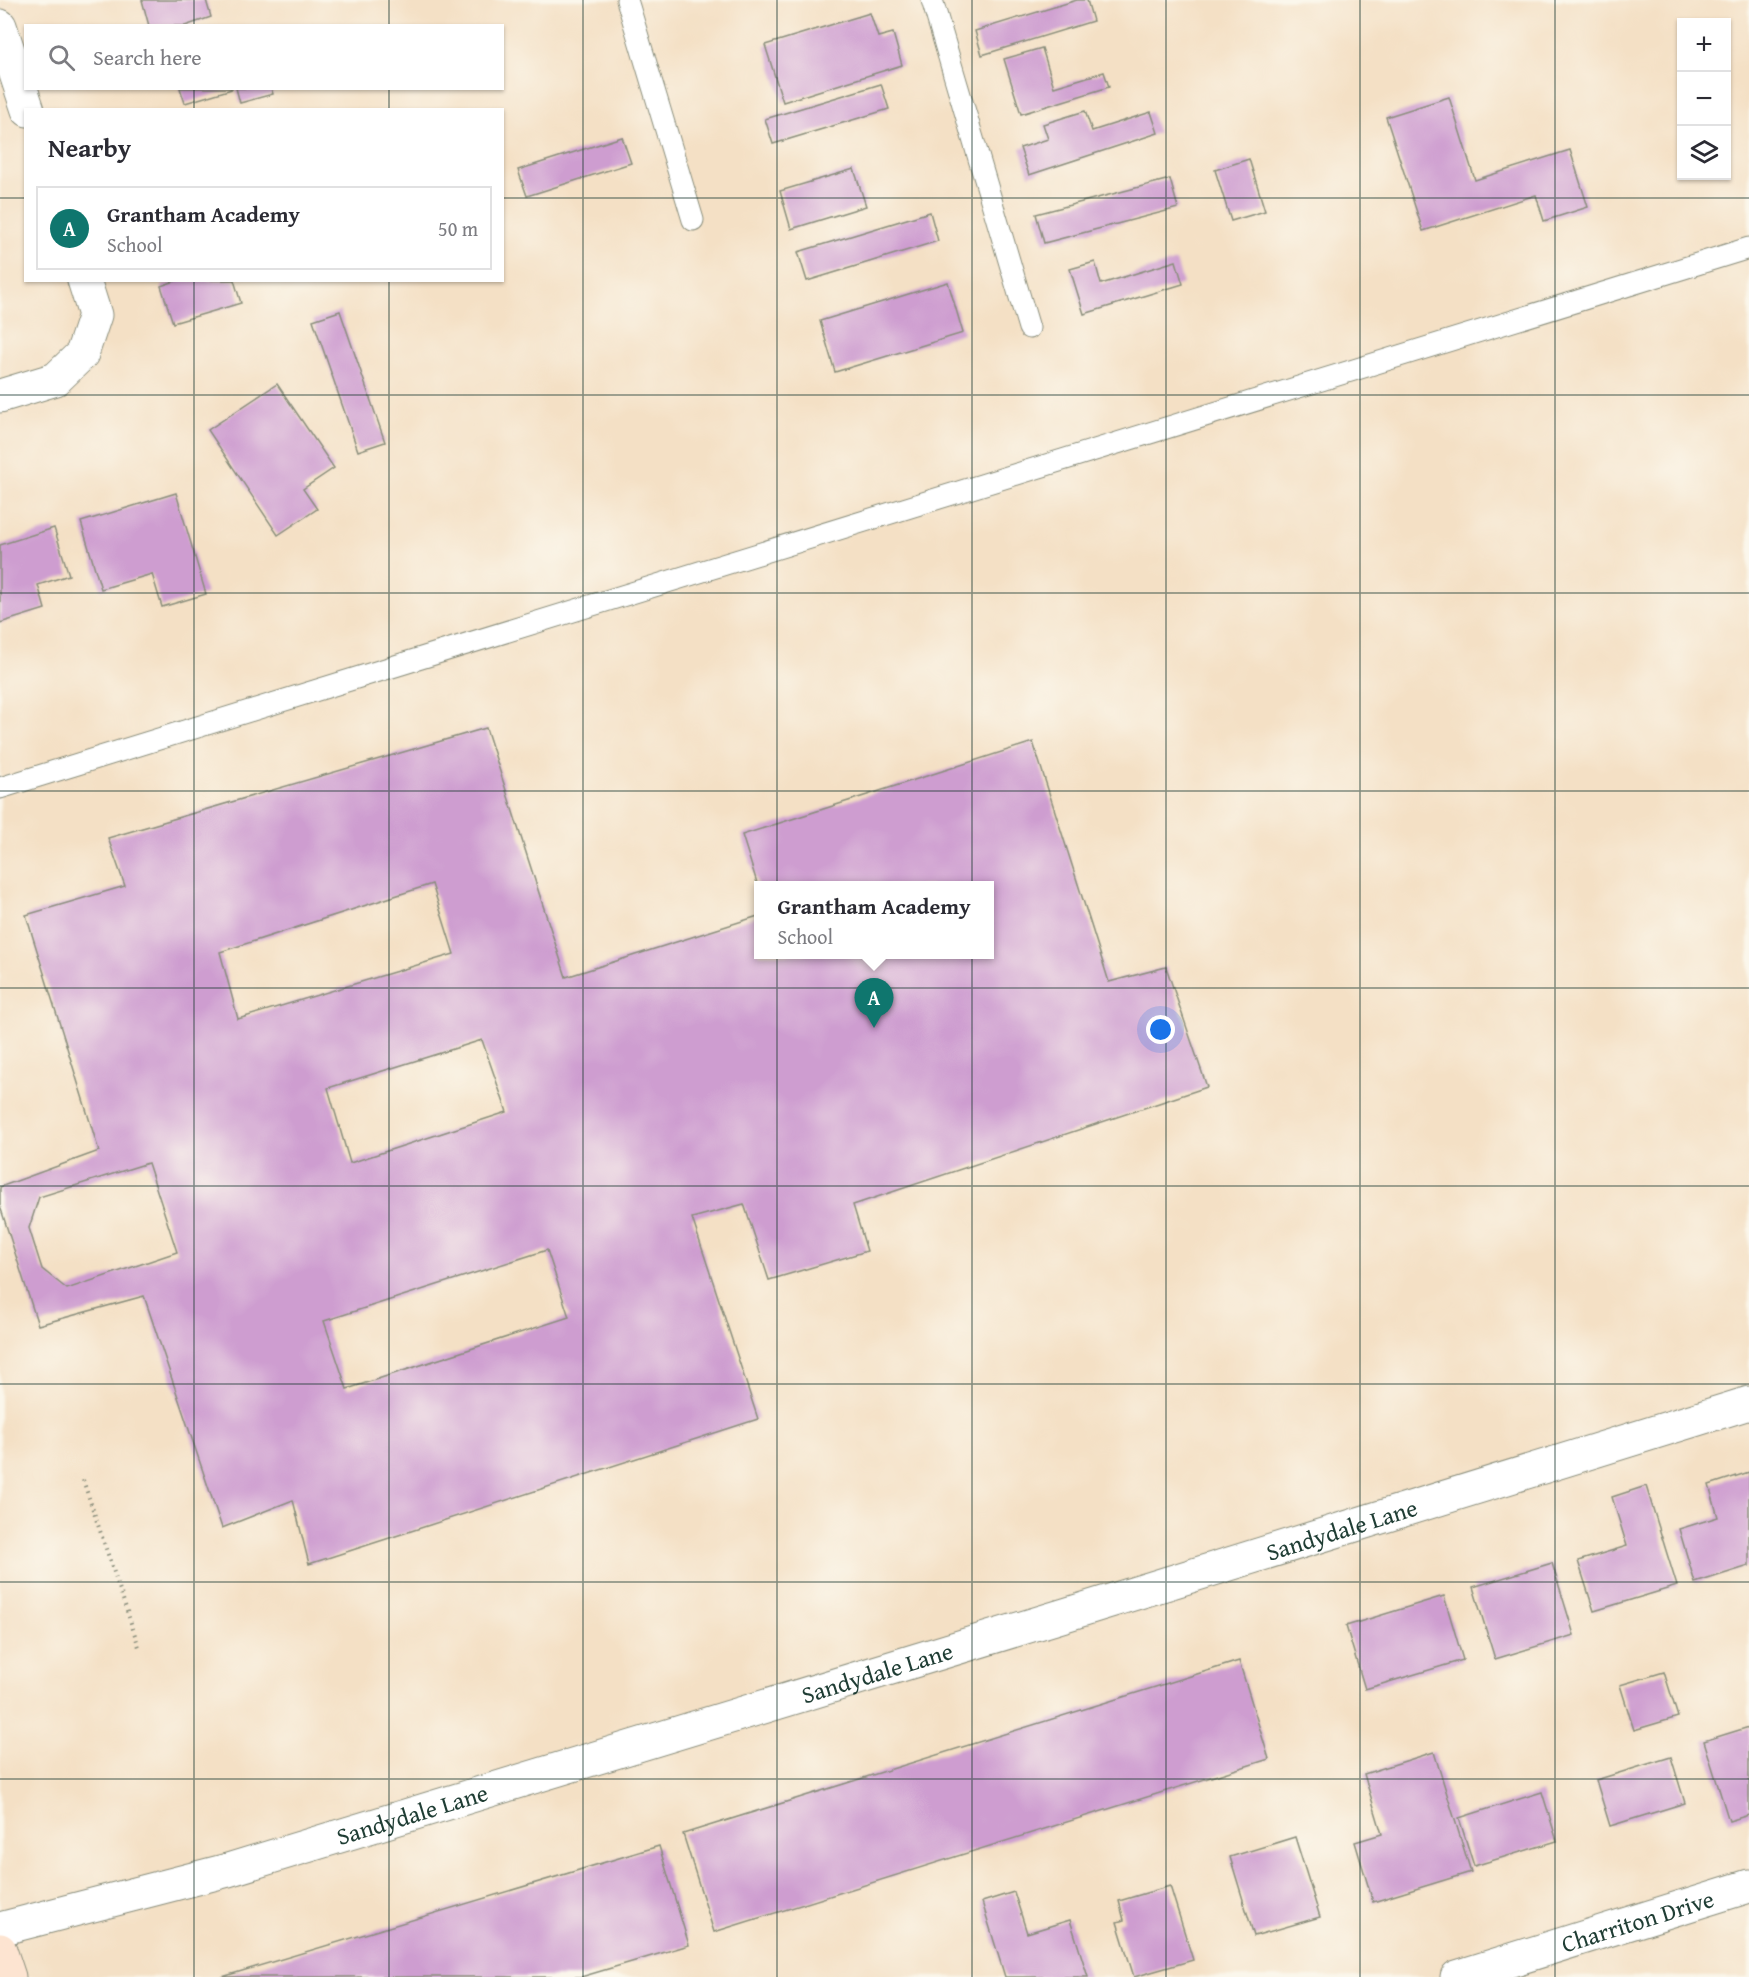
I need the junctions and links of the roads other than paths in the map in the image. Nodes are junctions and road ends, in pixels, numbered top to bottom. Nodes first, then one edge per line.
1 (627, 0) edge
2 (932, 0) edge
3 (0, 26) edge
4 (26, 108) edge
5 (693, 220) dead end
6 (1749, 248) edge
7 (85, 282) edge
8 (1029, 328) dead end
9 (0, 396) edge
10 (0, 788) edge
11 (1749, 1403) edge
12 (1749, 1886) edge
13 (0, 1929) edge
14 (0, 1950) edge
15 (9, 1977) edge
16 (1457, 1977) edge

1 - 5 lane
2 - 8 lane
3 - 4 street
6 - 10 lane
7 - 9 street
11 - 13 street, Sandydale Lane
12 - 16 street, Charriton Drive
14 - 15 street

